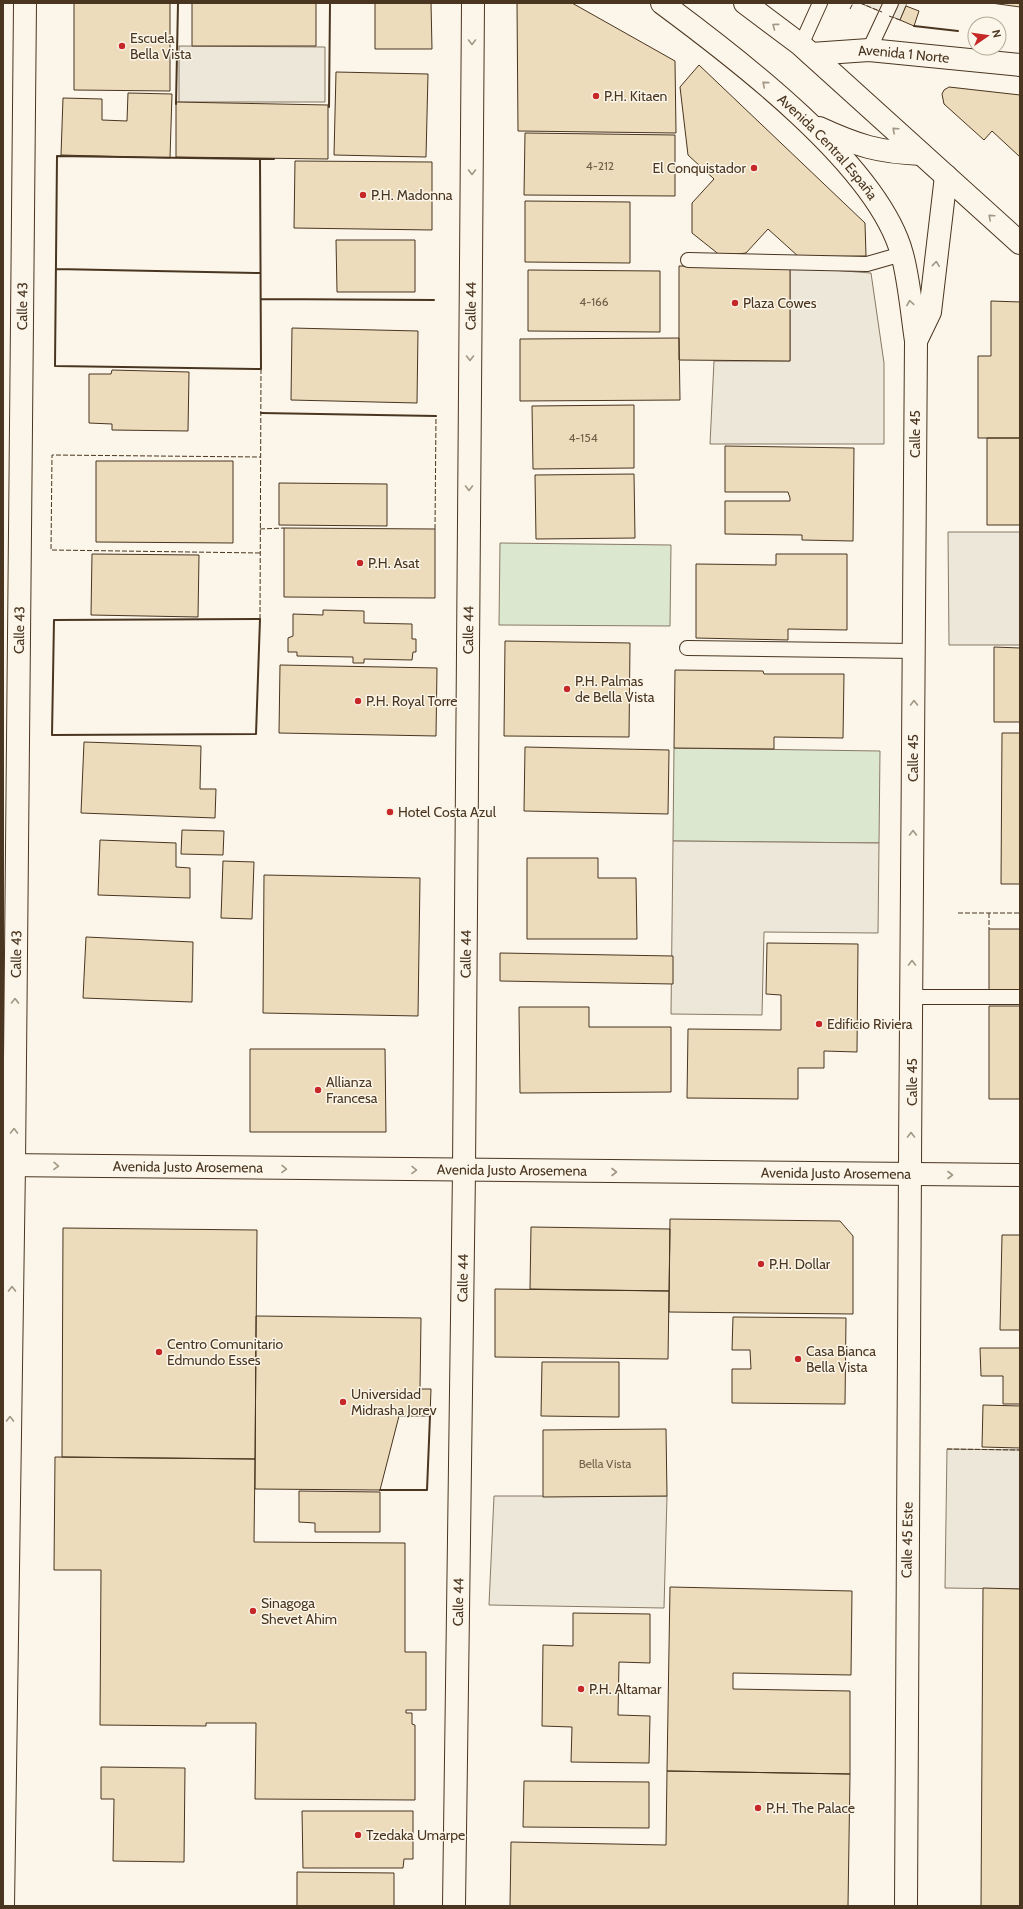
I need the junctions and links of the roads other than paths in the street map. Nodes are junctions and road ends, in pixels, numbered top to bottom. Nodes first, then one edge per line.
1 (25, 3) edge
2 (473, 3) edge
3 (662, 3) edge
4 (745, 3) edge
5 (820, 3) edge
6 (891, 3) edge
7 (806, 50) junction
8 (869, 50) junction
9 (1020, 65) edge
10 (806, 121) junction
11 (921, 154) junction
12 (946, 176) junction
13 (1020, 243) edge
14 (902, 254) junction
15 (688, 260) dead end
16 (916, 341) junction
17 (687, 648) dead end
18 (914, 651) junction
19 (912, 997) junction
20 (1020, 997) edge
21 (8, 1165) edge
22 (464, 1171) junction
23 (911, 1174) junction
24 (1020, 1175) edge
25 (3, 1906) edge
26 (454, 1906) edge
27 (906, 1906) edge

21 -> 1 street, Calle 43
2 -> 22 street, Calle 44
10 -> 3 street, Avenida Central España
7 -> 4 street
5 - 7 lane
6 - 8 lane
7 - 8 street, Avenida 1 Norte
11 -> 7 street
8 - 9 street, Avenida 1 Norte
10 - 11 street
10 - 14 street, Avenida Central España
11 - 12 street
13 -> 12 street
16 -> 12 street
14 - 15 lane
16 -> 14 street, Avenida Central España
16 - 18 street, Calle 45
17 - 18 lane
19 -> 18 street, Calle 45
19 - 20 lane
23 -> 19 street, Calle 45
21 -> 22 street, Avenida Justo Arosemena
25 -> 21 street, Calle 43
22 -> 23 street, Avenida Justo Arosemena
22 - 26 street, Calle 44
23 -> 24 street, Avenida Justo Arosemena
23 - 27 street, Calle 45 Este

